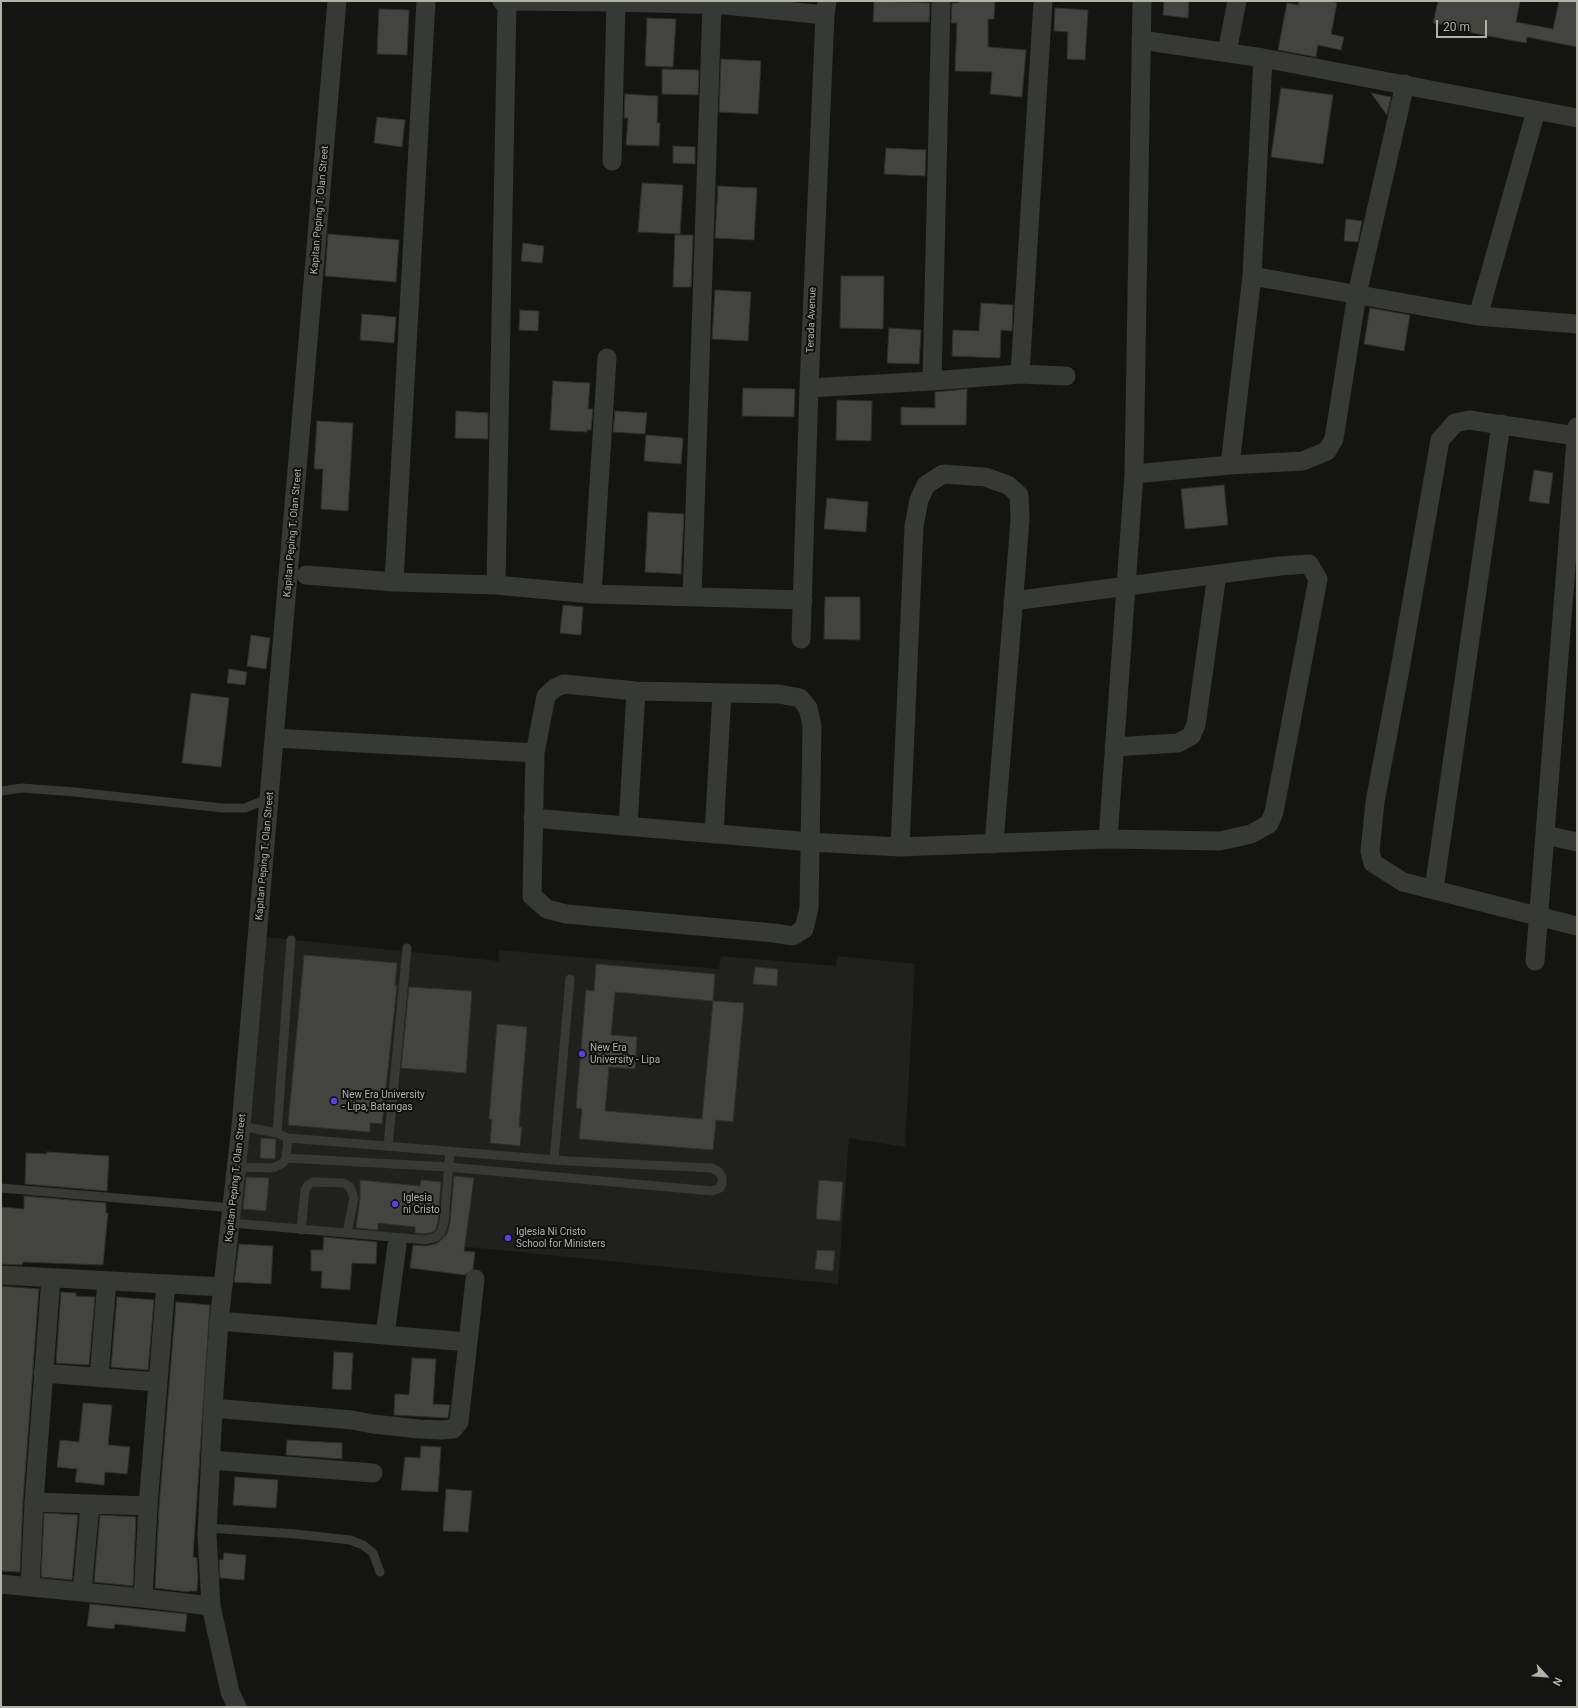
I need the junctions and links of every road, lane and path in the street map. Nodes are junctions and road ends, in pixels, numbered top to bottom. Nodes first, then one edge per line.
1 (338, 1) edge
2 (426, 1) edge
3 (502, 1) edge
4 (507, 1) edge
5 (941, 1) edge
6 (1043, 1) edge
7 (1142, 1) edge
8 (1237, 1) edge
9 (616, 2) edge
10 (721, 4) edge
11 (826, 8) edge
12 (1141, 40) junction
13 (1227, 52) junction
14 (1263, 58) junction
15 (1405, 84) junction
16 (1536, 111) junction
17 (1577, 118) edge
18 (612, 161) dead end
19 (1252, 276) junction
20 (1357, 294) junction
21 (1478, 316) junction
22 (1577, 324) edge
23 (607, 358) dead end
24 (1020, 374) junction
25 (1066, 376) dead end
26 (932, 381) junction
27 (809, 388) junction
28 (1502, 424) junction
29 (1576, 432) edge
30 (1230, 465) junction
31 (1134, 474) junction
32 (1217, 574) junction
33 (306, 576) dead end
34 (394, 582) junction
35 (496, 585) junction
36 (1126, 587) junction
37 (592, 594) junction
38 (692, 597) junction
39 (803, 600) junction
40 (1013, 601) junction
41 (801, 639) dead end
42 (636, 690) junction
43 (722, 693) junction
44 (275, 738) junction
45 (1114, 747) junction
46 (535, 753) junction
47 (1, 791) edge
48 (270, 798) junction
49 (533, 818) junction
50 (628, 826) junction
51 (714, 834) junction
52 (1545, 835) junction
53 (1108, 839) junction
54 (810, 842) junction
55 (1577, 842) edge
56 (994, 844) junction
57 (900, 847) junction
58 (1434, 889) junction
59 (1539, 916) junction
60 (1577, 926) edge
61 (291, 940) dead end
62 (407, 948) dead end
63 (1535, 961) dead end
64 (570, 979) dead end
65 (241, 1126) junction
66 (276, 1133) junction
67 (288, 1138) junction
68 (388, 1146) junction
69 (450, 1151) junction
70 (286, 1158) junction
71 (554, 1160) junction
72 (568, 1161) junction
73 (238, 1167) junction
74 (448, 1168) junction
75 (568, 1177) junction
76 (1, 1188) edge
77 (232, 1215) junction
78 (301, 1230) junction
79 (347, 1233) junction
80 (397, 1244) dead end
81 (1, 1275) edge
82 (51, 1278) junction
83 (476, 1279) dead end
84 (108, 1281) junction
85 (166, 1284) junction
86 (223, 1287) junction
87 (219, 1321) junction
88 (385, 1335) junction
89 (468, 1342) junction
90 (43, 1373) junction
91 (99, 1377) junction
92 (157, 1382) junction
93 (214, 1408) junction
94 (211, 1460) junction
95 (373, 1473) dead end
96 (34, 1502) junction
97 (90, 1505) junction
98 (148, 1506) junction
99 (208, 1528) junction
100 (380, 1572) dead end
101 (1, 1584) edge
102 (30, 1587) junction
103 (82, 1592) junction
104 (143, 1598) junction
105 (212, 1606) junction
106 (237, 1707) edge

1 - 44 street, Kapitan Peping T. Olan Street
2 - 34 street
3 - 4 street
4 - 9 street
4 - 35 street
5 - 26 street
6 - 24 street
7 - 12 street
8 - 13 street
9 - 10 street
9 - 18 street
10 - 11 street
10 - 38 street
11 - 27 street, Terada Avenue
12 - 13 street
12 - 31 street
13 - 14 street
14 - 15 street
14 - 19 street
15 - 16 street
15 - 20 street
16 - 17 street
16 - 21 street
19 - 20 street
19 - 30 street
20 - 21 street
20 - 30 street
21 - 22 street
23 - 37 street
24 - 25 street
24 - 26 street
26 - 27 street
27 - 39 street, Terada Avenue
28 - 29 street
28 - 58 street
28 - 58 street
29 - 52 street
30 - 31 street
31 - 36 street
32 - 36 street
32 - 45 street
32 - 53 street
33 - 34 street
34 - 35 street
35 - 37 street
36 - 40 street
36 - 45 street
37 - 38 street
38 - 39 street
39 - 41 street, Terada Avenue
40 - 56 street
40 - 57 street
42 - 43 street
42 - 46 street
42 - 50 street
43 - 51 street
43 - 54 street
44 - 46 street
44 - 48 street, Kapitan Peping T. Olan Street
45 - 53 street
46 - 49 street
47 - 48 lane
48 - 65 street, Kapitan Peping T. Olan Street
49 - 50 street
49 - 54 street
50 - 51 street
51 - 54 street
52 - 55 street
52 - 59 street
53 - 56 street
54 - 57 street
56 - 57 street
58 - 59 street
59 - 60 street
59 - 63 street
61 - 66 lane
62 - 68 lane
64 - 71 lane
65 - 66 lane
65 - 73 street, Kapitan Peping T. Olan Street
66 - 67 lane
67 - 68 lane
67 - 70 lane
68 - 69 lane
69 - 71 lane
69 - 74 lane
70 - 73 lane
70 - 74 lane
71 - 72 lane
72 - 75 lane
72 - 75 lane
73 - 77 street, Kapitan Peping T. Olan Street
74 - 75 lane
74 - 79 lane
76 - 77 lane
77 - 78 lane
77 - 86 street, Kapitan Peping T. Olan Street
78 - 79 lane
78 - 79 lane
80 - 88 street
81 - 82 street
82 - 84 street
82 - 90 street
83 - 89 street
84 - 85 street
84 - 91 street
85 - 86 street
85 - 92 street
86 - 87 street, Kapitan Peping T. Olan Street
87 - 88 street
87 - 93 street, Kapitan Peping T. Olan Street
88 - 89 street
89 - 93 street
90 - 91 street
90 - 96 street
91 - 92 street
92 - 98 street
93 - 94 street, Kapitan Peping T. Olan Street
94 - 95 street
94 - 99 street, Kapitan Peping T. Olan Street
96 - 97 street
96 - 102 street
97 - 98 street
97 - 103 street
98 - 104 street
99 - 100 lane
99 - 105 street, Kapitan Peping T. Olan Street
101 - 102 street
102 - 103 street
103 - 104 street
104 - 105 street
105 - 106 street, Kapitan Peping T. Olan Street

